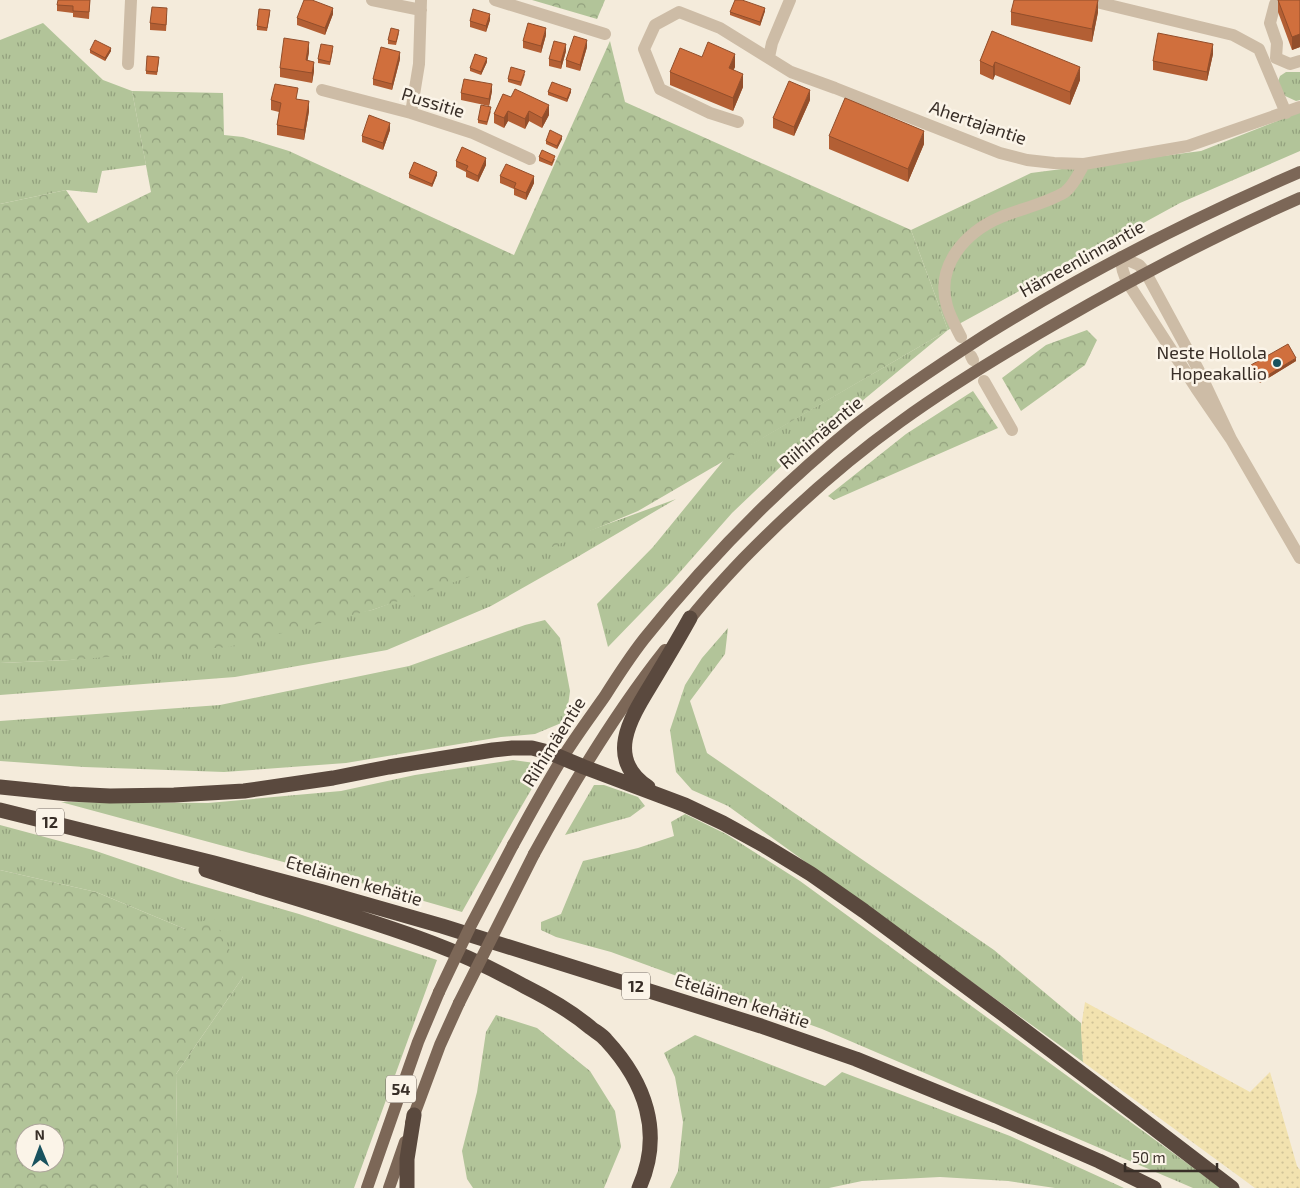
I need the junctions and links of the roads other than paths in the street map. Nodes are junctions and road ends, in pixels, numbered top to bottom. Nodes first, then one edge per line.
1 (131, 0) edge
2 (372, 0) edge
3 (495, 0) edge
4 (790, 0) edge
5 (1088, 0) edge
6 (1280, 0) edge
7 (421, 5) edge
8 (605, 34) dead end
9 (769, 57) junction
10 (1270, 60) junction
11 (1300, 61) edge
12 (128, 64) dead end
13 (322, 90) dead end
14 (1300, 108) edge
15 (411, 113) junction
16 (1286, 113) junction
17 (738, 122) dead end
18 (530, 159) dead end
19 (1084, 164) junction
20 (1300, 172) edge
21 (1300, 198) edge
22 (1121, 257) junction
23 (1146, 273) junction
24 (1128, 283) junction
25 (961, 337) dead end
26 (984, 381) dead end
27 (893, 397) joint
28 (1012, 430) dead end
29 (1231, 439) junction
30 (1300, 558) edge
31 (690, 618) junction
32 (562, 758) junction
33 (584, 767) junction
34 (0, 787) edge
35 (668, 799) junction
36 (0, 810) edge
37 (100, 835) junction
38 (414, 1115) junction
39 (367, 1188) edge
40 (389, 1188) edge
41 (407, 1188) edge
42 (639, 1188) edge
43 (1154, 1188) edge
44 (1232, 1188) edge

1 - 12 street
2 - 7 street
3 - 8 street
4 - 9 street
5 - 10 street
6 - 10 street
7 - 15 street
9 - 17 street, Ahertajantie
9 - 19 street, Ahertajantie
10 - 11 street
10 - 16 street
13 - 15 street, Pussitie
14 - 16 street, Ahertajantie
15 - 18 street, Pussitie
16 - 19 street, Ahertajantie
19 - 25 street
20 - 22 main road, Hämeenlinnantie
21 - 23 main road
22 - 23 street
22 - 24 street
22 - 27 main road, Hämeenlinnantie
23 - 24 main road
23 - 29 street
24 - 29 street
24 - 31 main road
26 - 28 street
27 - 32 main road, Riihimäentie
29 - 30 street
31 - 33 main road
31 - 35 highway
32 - 33 highway
32 - 34 highway
32 - 39 main road, Riihimäentie / 54, bridge
33 - 35 highway
33 - 38 main road, 54, bridge
35 - 44 highway
36 - 37 highway, 12
37 - 42 highway
37 - 43 highway, Eteläinen kehätie / 12
38 - 40 main road, 54
38 - 41 highway

